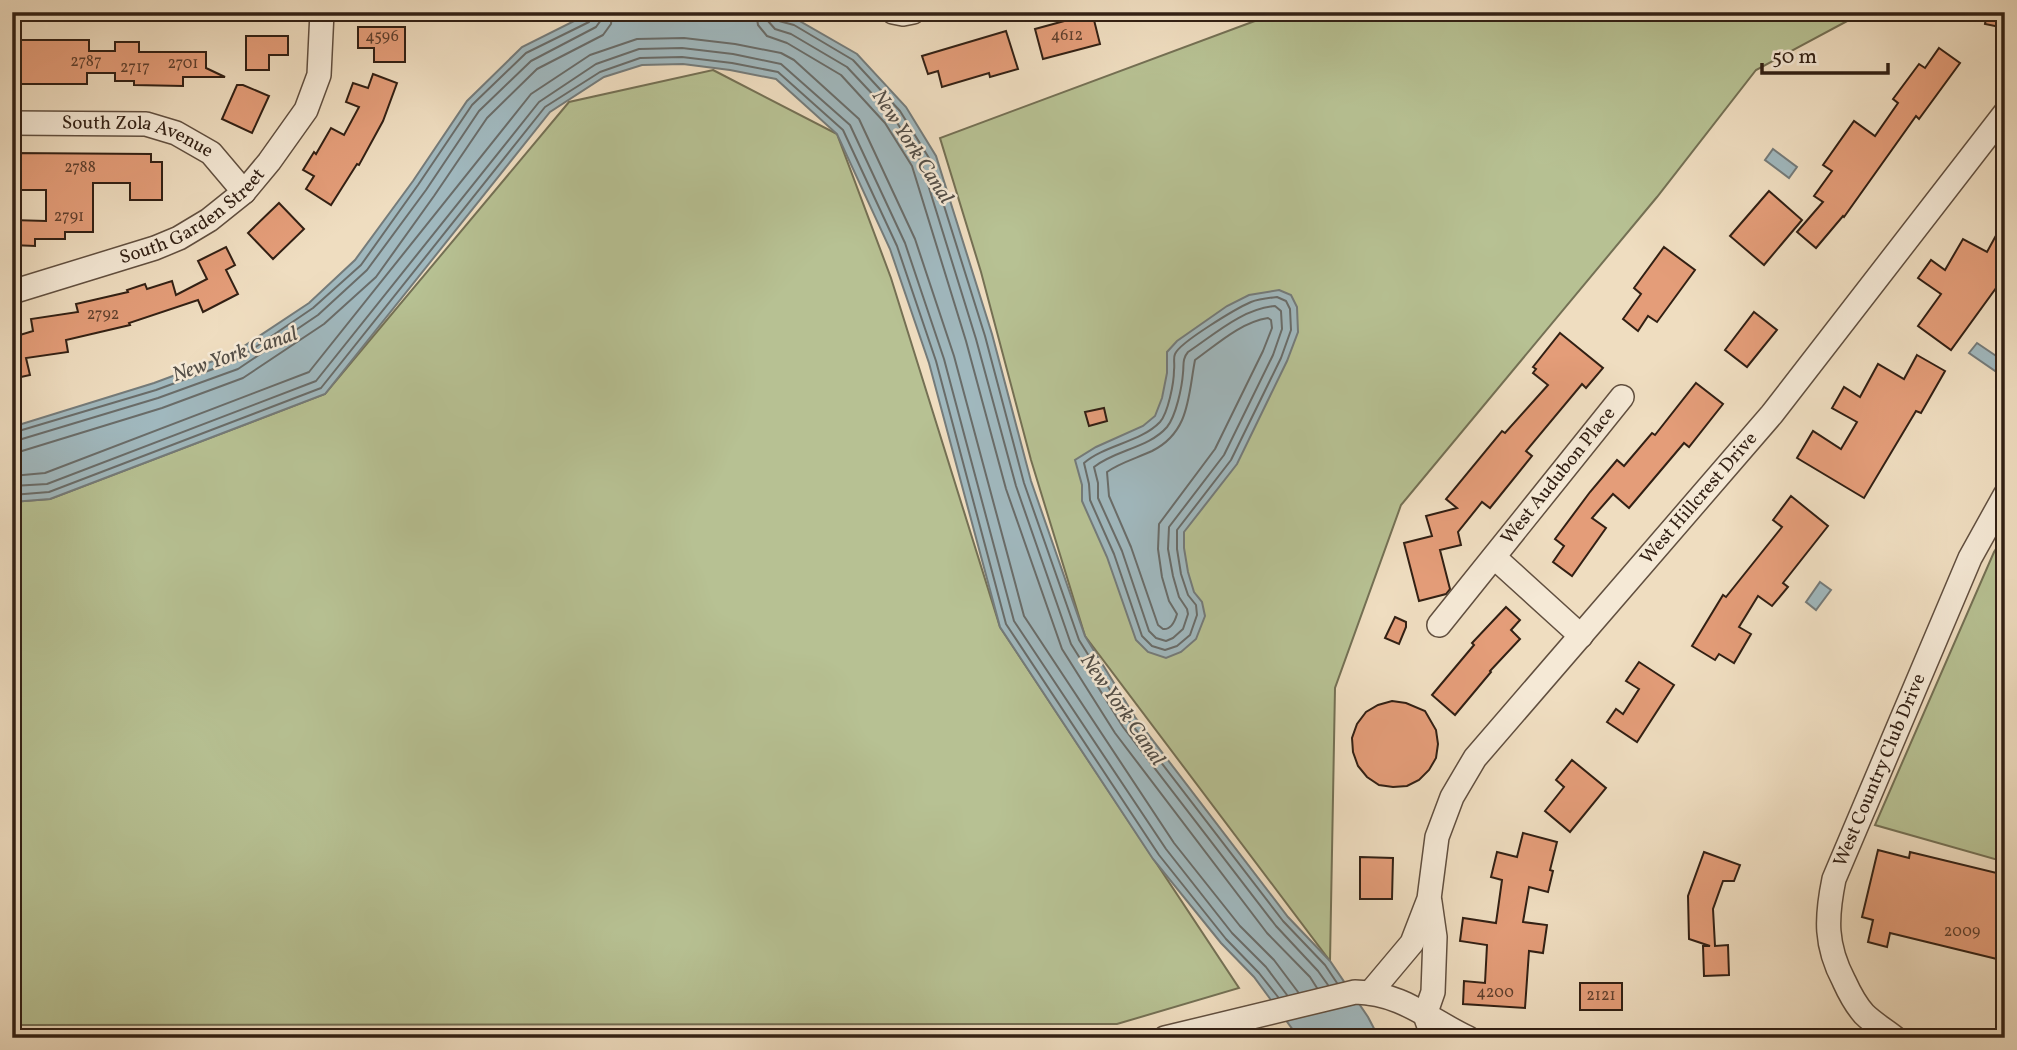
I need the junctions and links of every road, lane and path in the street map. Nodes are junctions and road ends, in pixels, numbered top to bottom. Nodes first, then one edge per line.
1 (322, 12) edge
2 (893, 12) edge
3 (913, 12) edge
4 (2005, 113) edge
5 (12, 124) edge
6 (244, 192) junction
7 (12, 292) edge
8 (1622, 397) dead end
9 (2005, 495) edge
10 (1494, 557) junction
11 (1439, 625) dead end
12 (1581, 636) junction
13 (1429, 899) junction
14 (1363, 993) junction
15 (1425, 1014) junction
16 (1165, 1038) edge
17 (1433, 1038) edge
18 (1468, 1038) edge
19 (1895, 1038) edge

1 - 6 street, South Garden Street
2 - 3 street
4 - 12 street, West Hillcrest Drive
5 - 6 street, South Zola Avenue
6 - 7 street, South Garden Street
8 - 10 street, West Audubon Place
9 - 19 street, West Country Club Drive
10 - 11 street, West Audubon Place
10 - 12 street, West Audubon Place
12 - 13 street, West Hillcrest Drive
13 - 14 street, West Hillcrest Drive
13 - 15 street, West Hillcrest Drive
14 - 15 street
14 - 16 street
15 - 17 street
15 - 18 street

